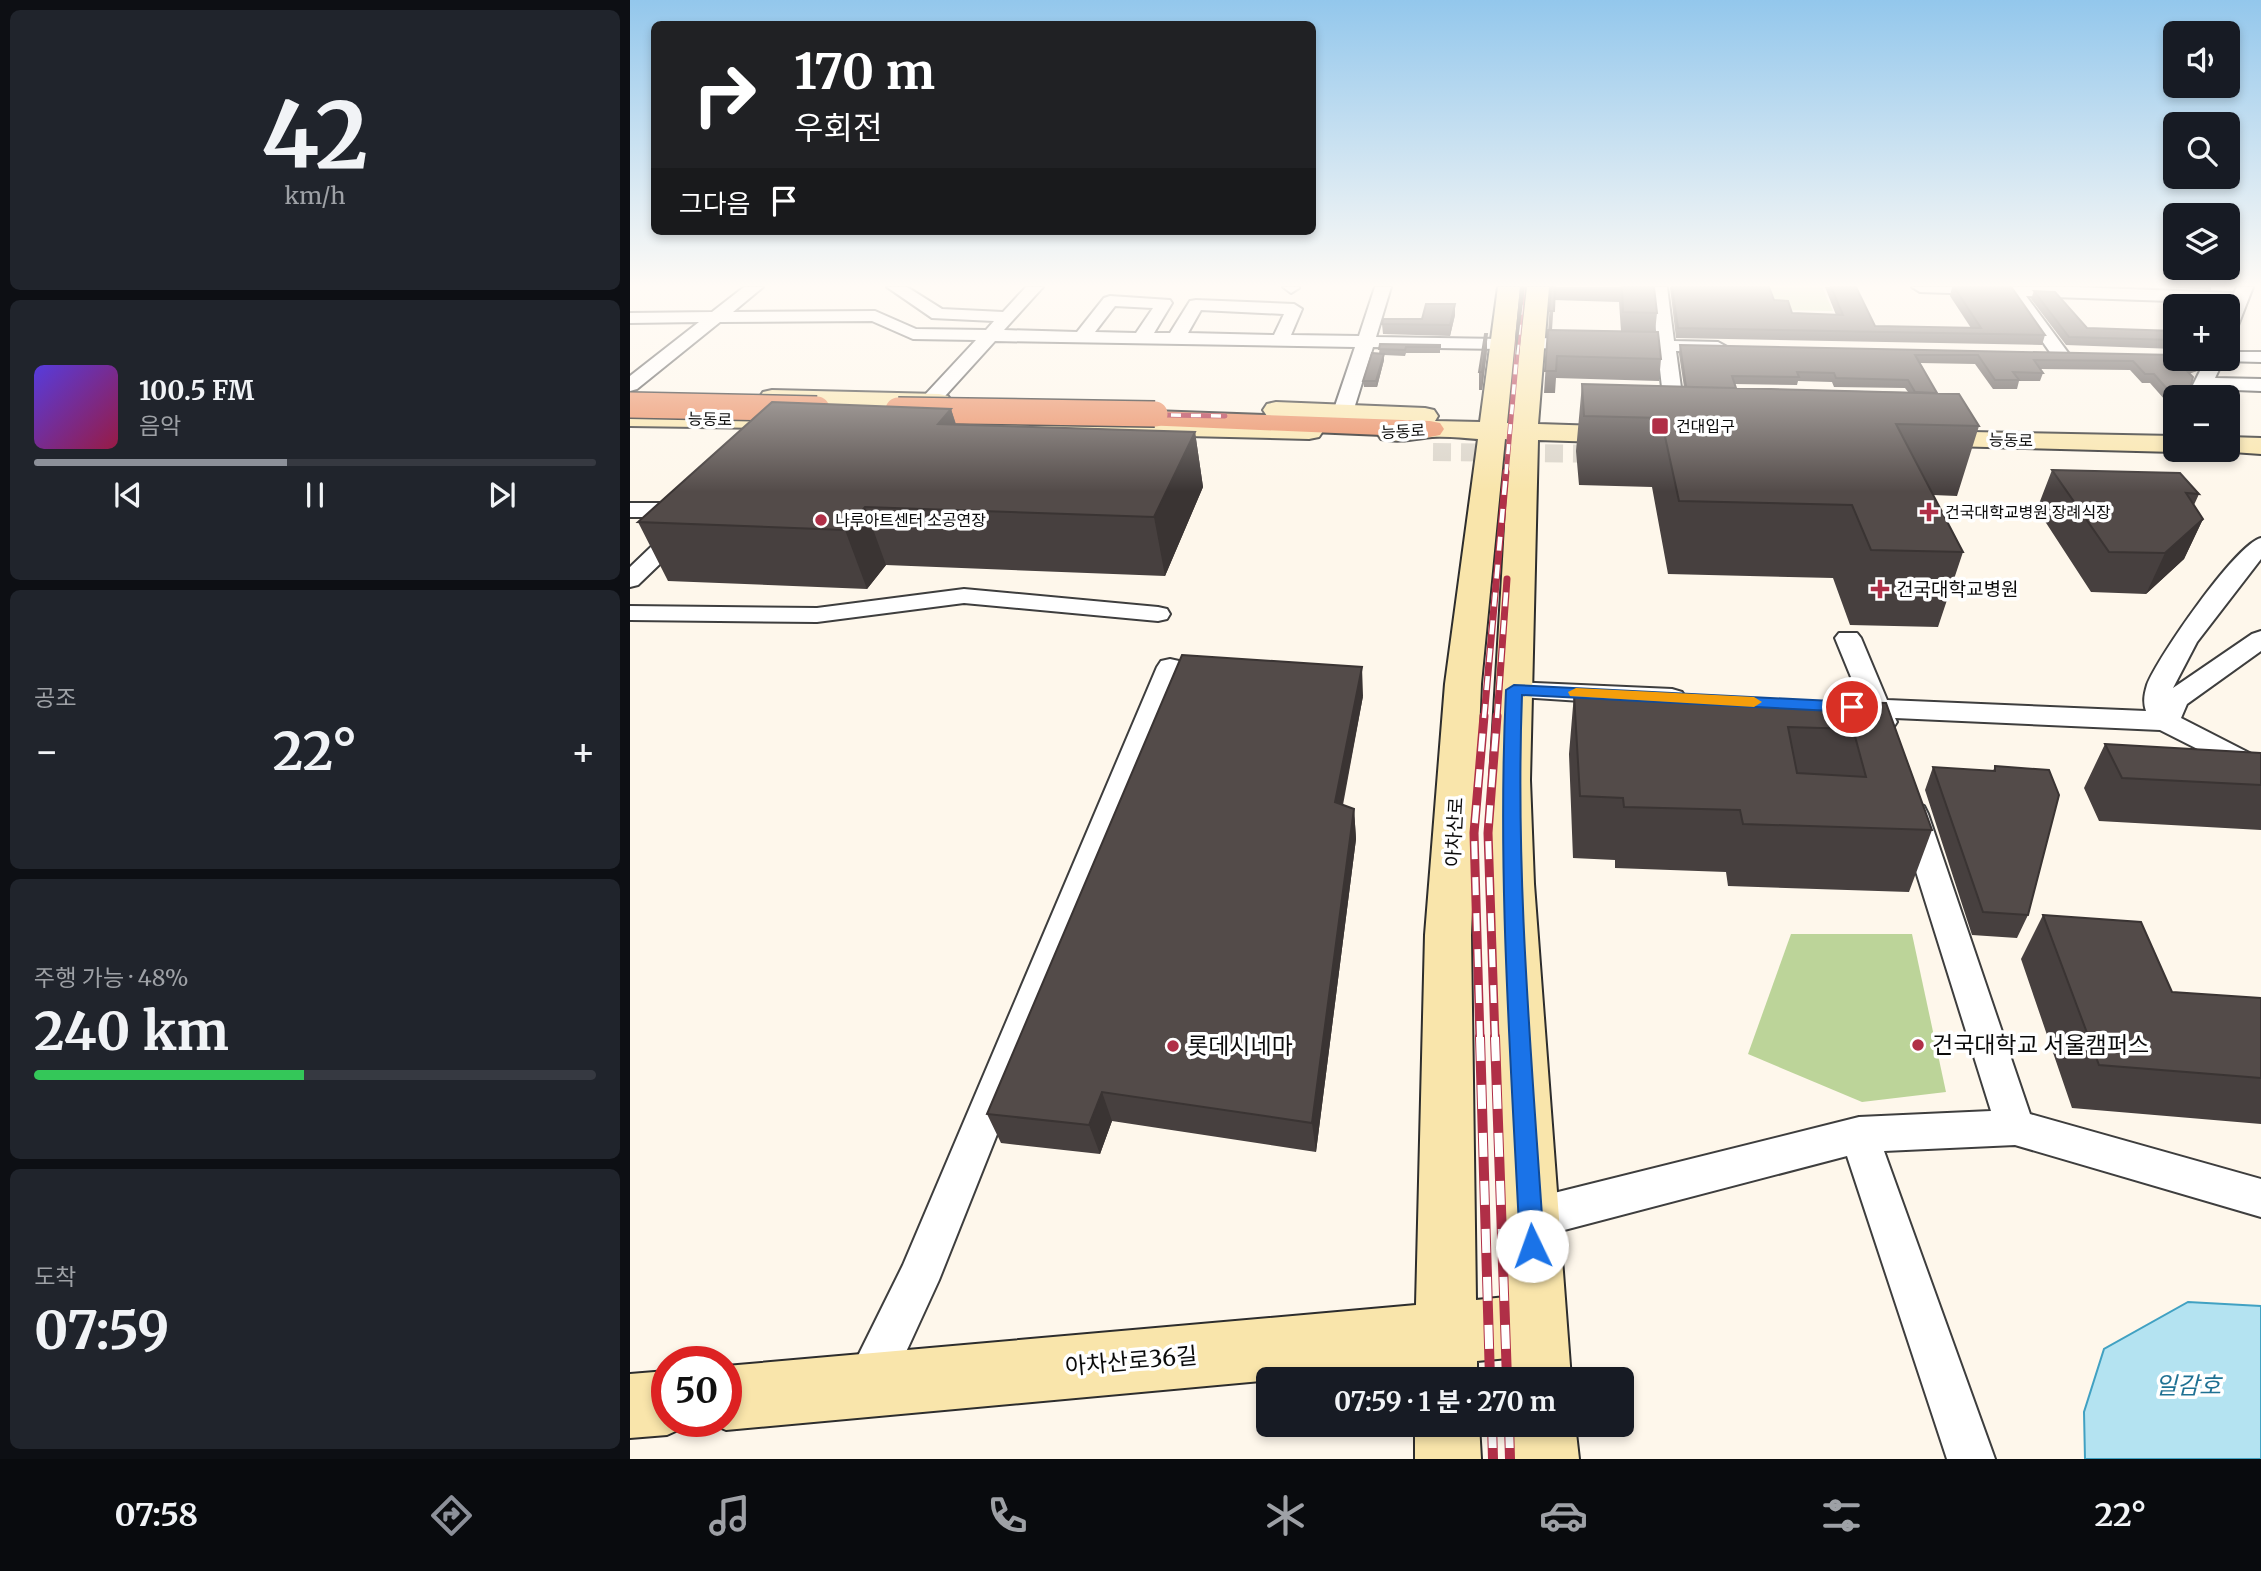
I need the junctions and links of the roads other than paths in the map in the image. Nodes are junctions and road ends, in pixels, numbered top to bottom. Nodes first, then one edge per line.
1 (668, 355) edge
2 (972, 355) edge
3 (1360, 355) edge
4 (1502, 355) edge
5 (1515, 355) edge
6 (1529, 355) edge
7 (1669, 355) edge
8 (2240, 357) edge
9 (2261, 357) edge
10 (2261, 384) edge
11 (630, 385) edge
12 (2240, 386) edge
13 (630, 395) edge
14 (929, 402) junction
15 (630, 407) edge
16 (1343, 412) junction
17 (1509, 414) junction
18 (630, 418) edge
19 (1431, 423) junction
20 (1692, 428) joint
21 (1895, 433) edge
22 (2163, 433) edge
23 (2240, 433) edge
24 (2261, 434) edge
25 (2117, 437) junction
26 (2163, 443) edge
27 (2240, 445) edge
28 (2261, 446) edge
29 (630, 510) edge
30 (2261, 545) edge
31 (630, 580) edge
32 (630, 612) edge
33 (1158, 614) dead end
34 (1849, 638) dead end
35 (2261, 639) edge
36 (1170, 667) dead end
37 (1514, 690) junction
38 (1704, 699) edge
39 (1825, 706) edge
40 (1879, 708) junction
41 (2166, 721) junction
42 (1891, 746) edge
43 (2261, 771) edge
44 (1903, 784) edge
45 (2015, 1127) junction
46 (1859, 1135) junction
47 (2261, 1198) edge
48 (1530, 1219) junction
49 (1539, 1352) edge
50 (1446, 1355) edge
51 (867, 1387) junction
52 (742, 1397) edge
53 (651, 1404) edge
54 (630, 1406) edge
55 (1447, 1437) edge
56 (1544, 1437) edge
57 (1448, 1459) edge
58 (1546, 1459) edge
59 (1971, 1459) edge

1 - 11 street
2 - 14 street
3 - 16 street
4 - 17 main road, 아차산로
5 - 17 main road
6 - 17 main road, 아차산로
7 - 20 street
8 - 9 street
10 - 12 street
13 - 14 main road, 능동로
14 - 16 main road, 능동로
15 - 19 highway, bridge
16 - 19 main road, 능동로
17 - 19 main road, 능동로
17 - 20 main road, 능동로
17 - 37 main road, 아차산로
17 - 50 main road, 아차산로
18 - 19 main road, 능동로
21 - 25 main road, 능동로
22 - 25 main road, 능동로
23 - 24 main road
25 - 26 main road, 능동로
27 - 28 main road
29 - 31 street
30 - 41 street
32 - 33 street
34 - 40 street
35 - 41 street
36 - 51 street
37 - 38 street
37 - 48 main road, 아차산로
39 - 40 street
40 - 41 street
40 - 42 street
41 - 43 street
44 - 45 street
45 - 46 street
45 - 47 street
46 - 48 street
46 - 59 street
48 - 49 main road, 아차산로
49 - 50 main road, 아차산로36길
50 - 51 main road, 아차산로36길
51 - 52 main road, 아차산로36길
53 - 54 main road
55 - 57 main road
56 - 58 main road

